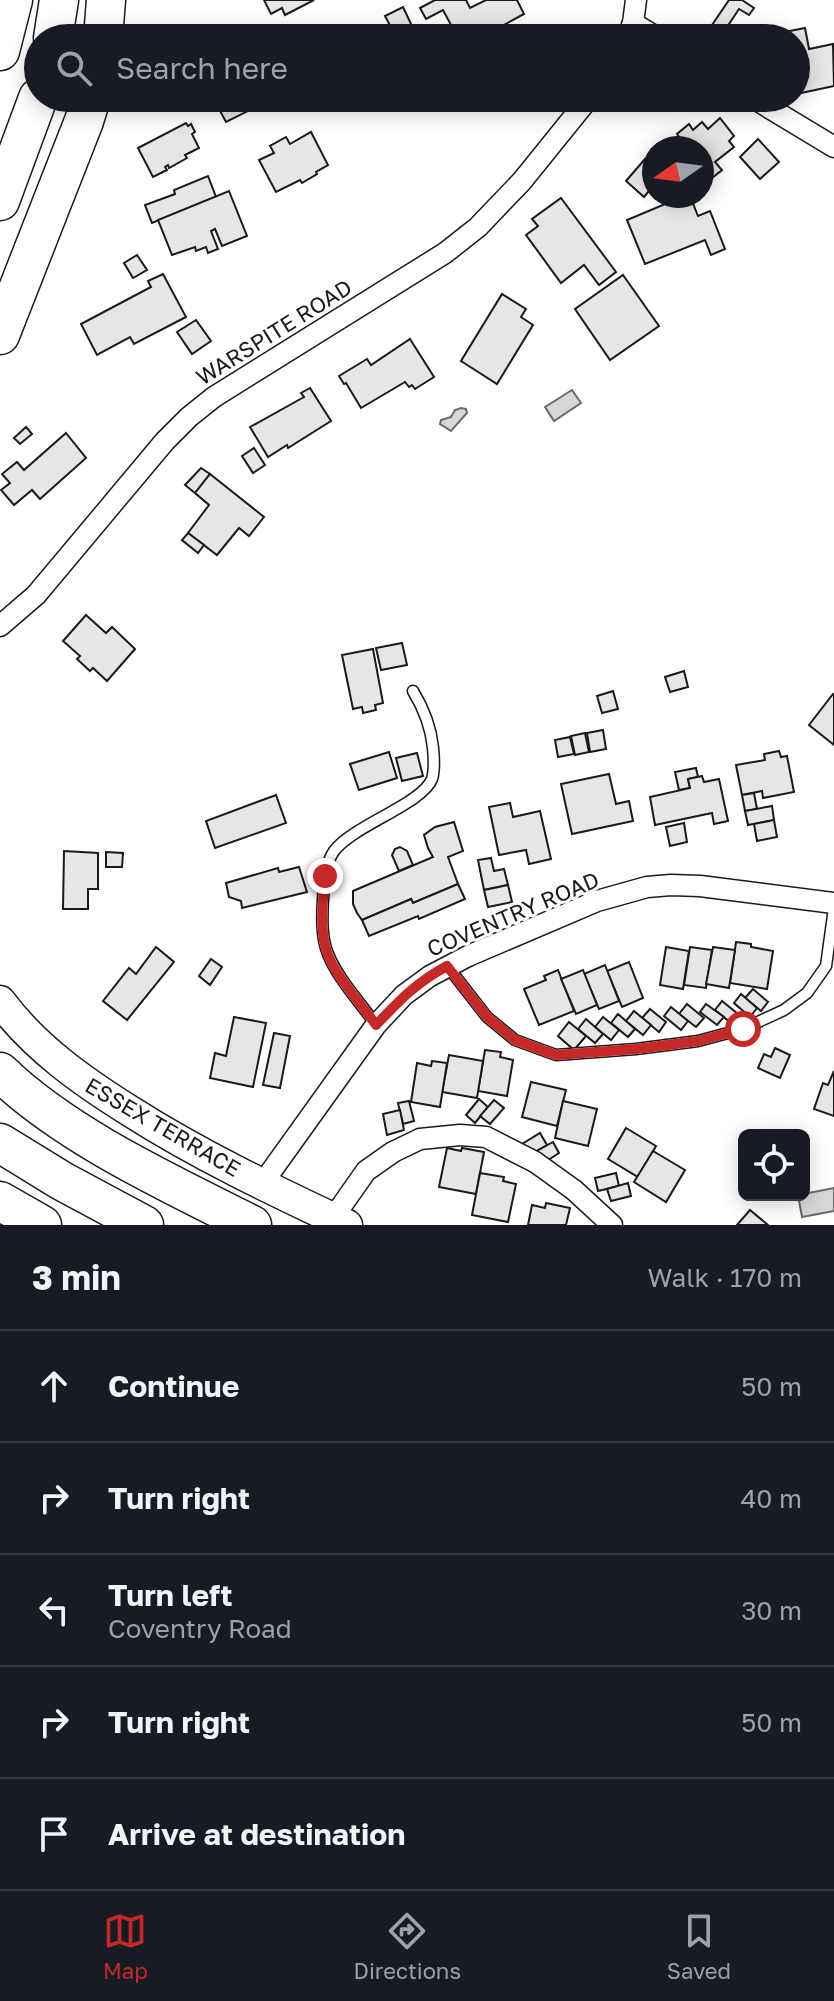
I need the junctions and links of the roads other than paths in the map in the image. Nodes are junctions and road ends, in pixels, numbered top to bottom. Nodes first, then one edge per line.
1 (13, 0) edge
2 (59, 0) edge
3 (106, 0) edge
4 (636, 0) edge
5 (55, 24) edge
6 (104, 24) edge
7 (631, 24) edge
8 (0, 51) edge
9 (33, 112) edge
10 (87, 112) edge
11 (578, 112) edge
12 (776, 112) edge
13 (834, 147) edge
14 (0, 201) edge
15 (0, 335) edge
16 (0, 626) edge
17 (413, 691) dead end
18 (834, 906) edge
19 (447, 966) junction
20 (0, 1001) edge
21 (376, 1025) junction
22 (0, 1072) edge
23 (0, 1143) edge
24 (262, 1184) junction
25 (0, 1201) edge
26 (340, 1222) edge
27 (42, 1225) edge
28 (144, 1225) edge
29 (252, 1225) edge
30 (612, 1225) edge

1 - 8 highway
2 - 5 highway
3 - 6 highway
4 - 7 street
9 - 14 highway
10 - 15 highway
11 - 16 street, WARSPITE ROAD
12 - 13 street
17 - 21 lane
18 - 19 street, COVENTRY ROAD
18 - 19 lane
19 - 21 street, COVENTRY ROAD
20 - 24 street, ESSEX TERRACE
21 - 24 street, COVENTRY ROAD
22 - 29 highway
23 - 28 highway
24 - 26 street, ESSEX TERRACE
25 - 27 highway
26 - 30 street

